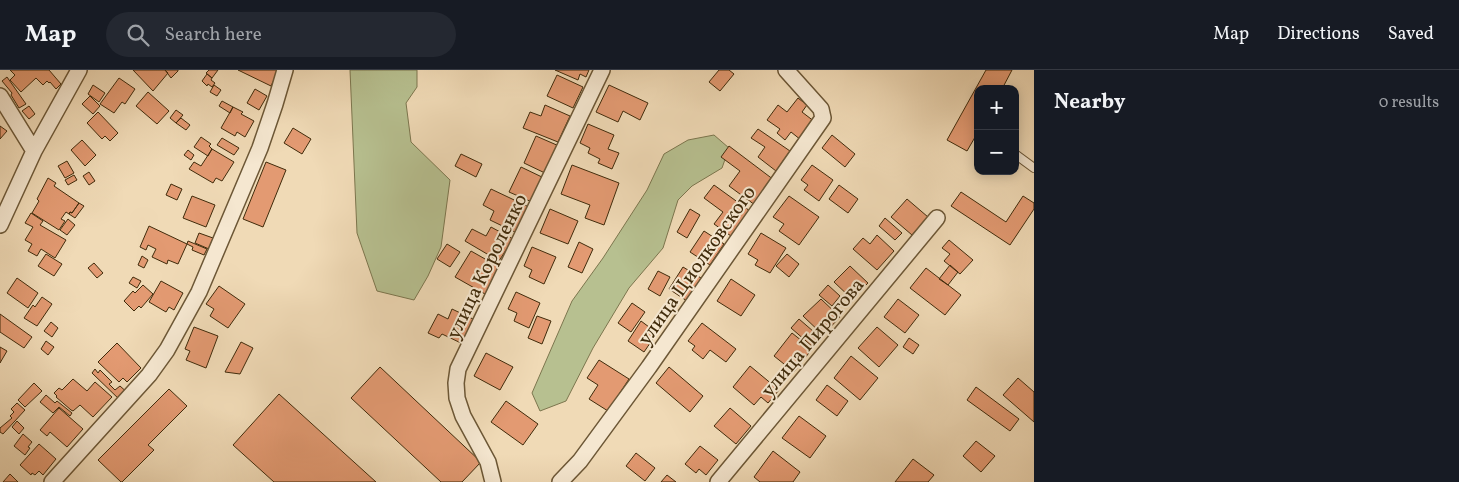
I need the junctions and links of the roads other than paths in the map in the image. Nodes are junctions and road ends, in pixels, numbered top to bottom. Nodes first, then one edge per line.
1 (79, 70) edge
2 (285, 70) edge
3 (602, 70) edge
4 (786, 70) edge
5 (0, 96) edge
6 (34, 151) junction
7 (1019, 157) edge
8 (1034, 168) edge
9 (937, 218) dead end
10 (0, 225) edge
11 (52, 482) edge
12 (492, 482) edge
13 (560, 482) edge
14 (718, 482) edge

1 - 6 street
2 - 11 street
3 - 12 street, улица Короленко
4 - 13 street, улица Циолковского
5 - 6 street
6 - 10 street
7 - 8 lane
9 - 14 street, улица Пирогова

